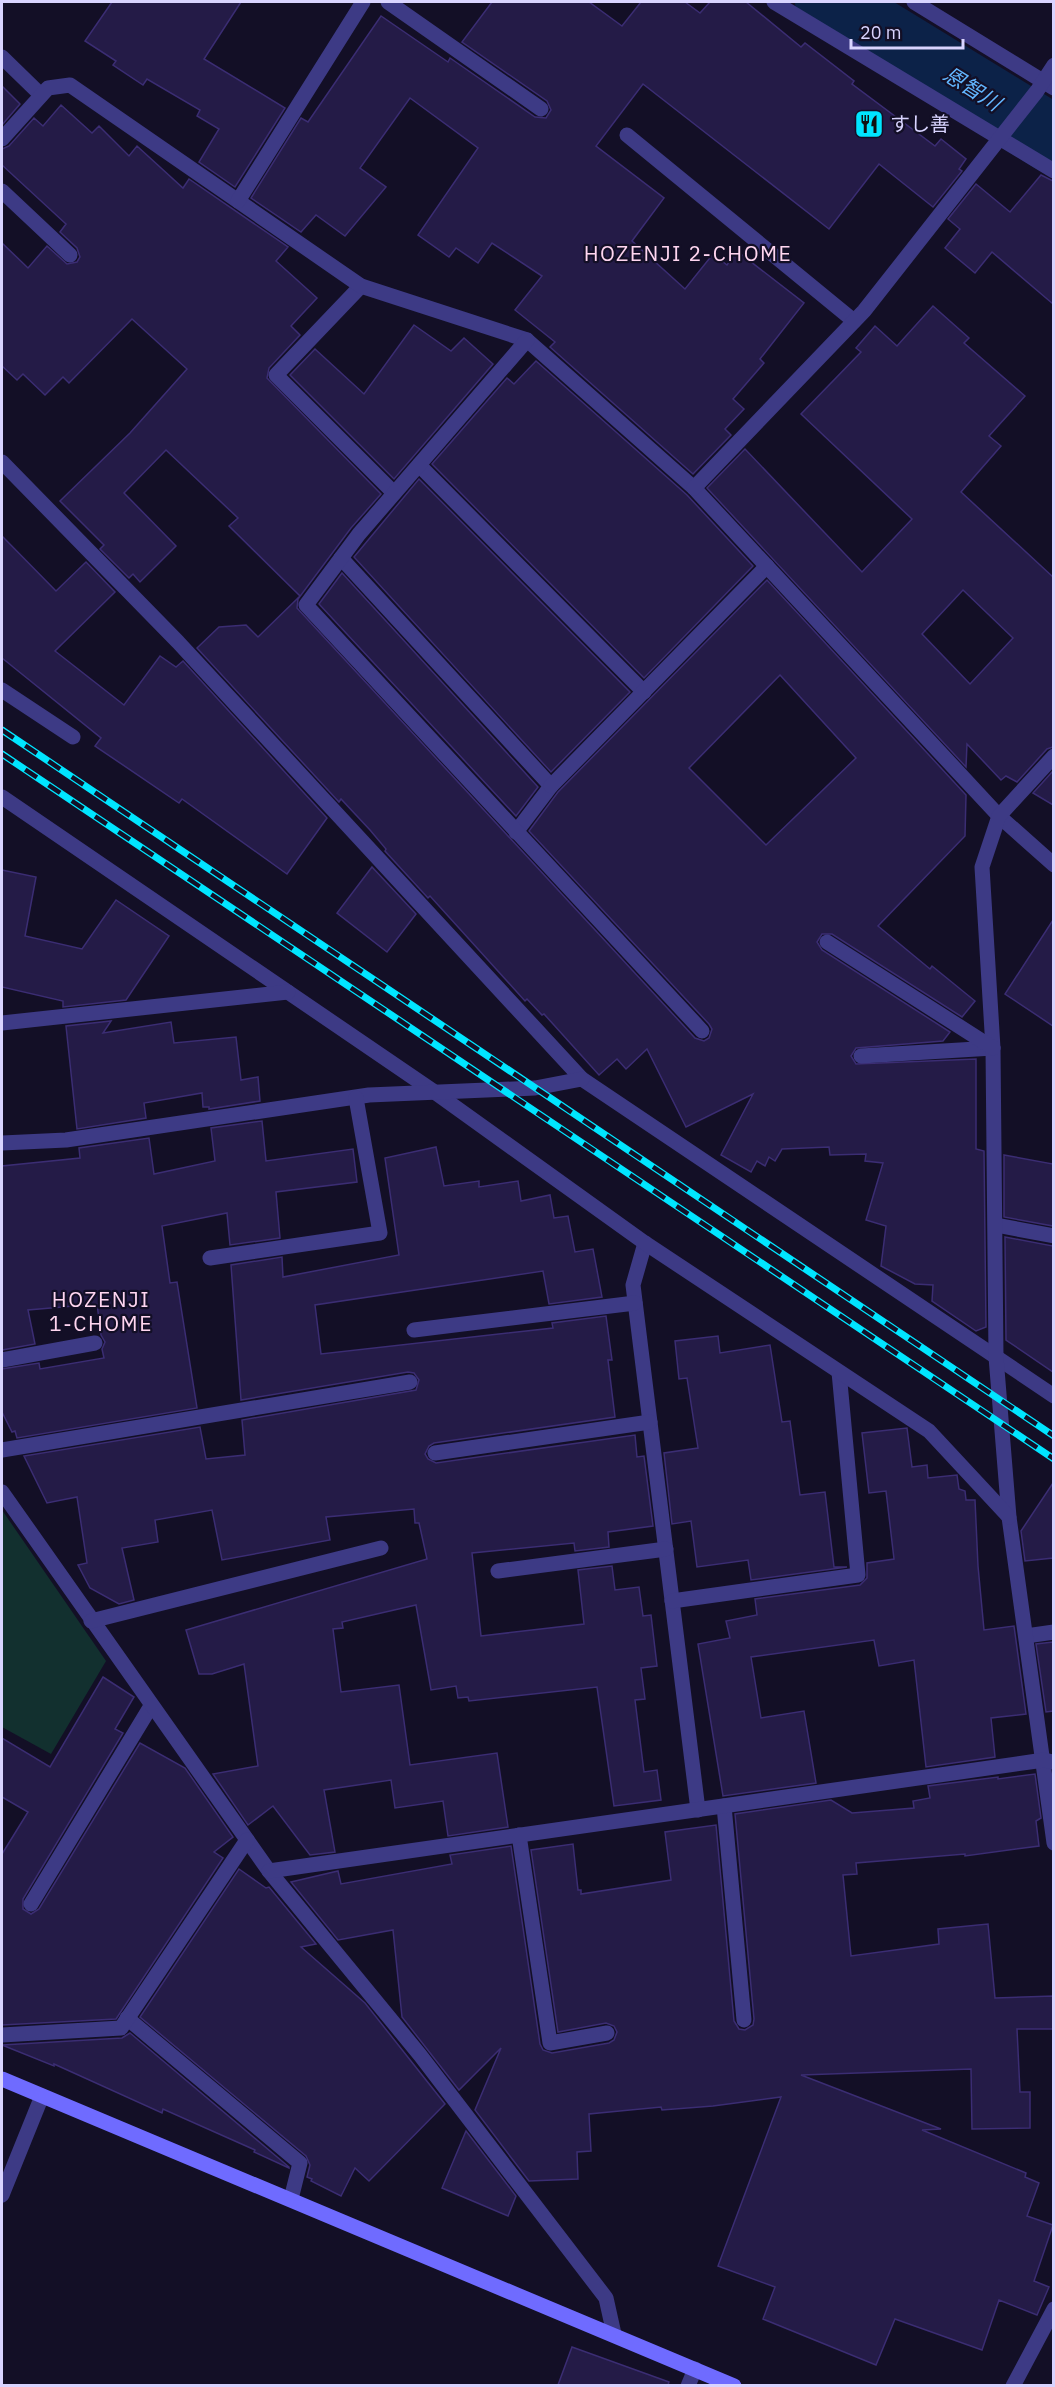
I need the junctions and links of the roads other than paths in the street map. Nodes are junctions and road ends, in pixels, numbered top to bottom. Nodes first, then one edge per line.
1 (363, 2) edge
2 (388, 2) edge
3 (774, 2) edge
4 (914, 2) edge
5 (2, 57) edge
6 (1053, 65) edge
7 (1044, 86) edge
8 (41, 95) junction
9 (541, 109) dead end
10 (1003, 133) junction
11 (627, 135) dead end
12 (2, 139) edge
13 (1053, 171) edge
14 (2, 191) edge
15 (238, 201) junction
16 (70, 255) dead end
17 (361, 286) junction
18 (854, 321) junction
19 (527, 340) junction
20 (2, 462) edge
21 (419, 465) junction
22 (694, 488) junction
23 (394, 493) junction
24 (341, 558) junction
25 (767, 566) junction
26 (2, 690) edge
27 (644, 692) junction
28 (73, 737) dead end
29 (1053, 756) edge
30 (551, 786) junction
31 (2, 797) edge
32 (999, 816) junction
33 (516, 832) junction
34 (1053, 865) edge
35 (827, 942) dead end
36 (288, 992) junction
37 (2, 1023) edge
38 (702, 1031) dead end
39 (993, 1048) junction
40 (861, 1056) dead end
41 (582, 1079) junction
42 (434, 1091) junction
43 (356, 1098) junction
44 (2, 1143) edge
45 (996, 1225) junction
46 (1053, 1236) edge
47 (645, 1243) junction
48 (210, 1258) dead end
49 (635, 1303) junction
50 (414, 1330) dead end
51 (95, 1343) dead end
52 (996, 1357) junction
53 (2, 1360) edge
54 (839, 1372) junction
55 (410, 1382) dead end
56 (1053, 1396) edge
57 (650, 1422) junction
58 (2, 1450) edge
59 (435, 1453) dead end
60 (2, 1492) edge
61 (1009, 1517) junction
62 (381, 1548) dead end
63 (666, 1550) junction
64 (498, 1571) dead end
65 (672, 1601) junction
66 (91, 1621) junction
67 (1053, 1632) edge
68 (1026, 1636) junction
69 (152, 1706) junction
70 (1048, 1761) edge
71 (723, 1806) junction
72 (698, 1810) junction
73 (519, 1835) junction
74 (247, 1840) junction
75 (1053, 1843) edge
76 (269, 1872) junction
77 (31, 1904) dead end
78 (127, 2018) junction
79 (744, 2020) dead end
80 (606, 2033) dead end
81 (2, 2035) edge
82 (2, 2079) edge
83 (42, 2096) junction
84 (2, 2195) edge
85 (291, 2199) junction
86 (1053, 2309) edge
87 (615, 2334) junction
88 (695, 2369) junction
89 (688, 2385) edge
90 (734, 2385) edge
91 (1013, 2385) edge

1 - 15 street
2 - 9 street
3 - 10 street
4 - 7 street
5 - 8 street
6 - 7 street
7 - 10 street
8 - 12 street
8 - 15 street
10 - 13 street
10 - 18 street
11 - 18 street
14 - 16 street
15 - 17 street
17 - 19 street
17 - 23 street
18 - 22 street
19 - 21 street
19 - 22 street
20 - 41 street
21 - 23 street
21 - 27 street
22 - 25 street
23 - 24 street
24 - 30 street
24 - 33 street
25 - 27 street
25 - 32 street
26 - 28 street
27 - 30 street
29 - 32 street
30 - 33 street
31 - 36 street
32 - 34 street
32 - 39 street
33 - 38 street
35 - 39 street
36 - 37 street
36 - 42 street
39 - 40 street
39 - 45 street
41 - 42 street
41 - 52 street
42 - 43 street
42 - 47 street
43 - 44 street
43 - 48 street
45 - 46 street
45 - 52 street
47 - 49 street
47 - 54 street
49 - 50 street
49 - 57 street
51 - 53 street
52 - 56 street
52 - 61 street
54 - 61 street
54 - 65 street
55 - 58 street
57 - 59 street
57 - 63 street
60 - 66 street
61 - 68 street
62 - 66 street
63 - 64 street
63 - 65 street
65 - 72 street
66 - 69 street
67 - 68 street
68 - 70 street
69 - 74 street
69 - 77 street
70 - 71 street
70 - 75 street
71 - 72 street
71 - 79 street
72 - 73 street
73 - 76 street
73 - 80 street
74 - 76 street
74 - 78 street
76 - 87 street
78 - 81 street
78 - 85 street
82 - 83 street
83 - 84 street
83 - 85 street
85 - 87 street
86 - 91 street
87 - 88 street
88 - 89 street
88 - 90 street

